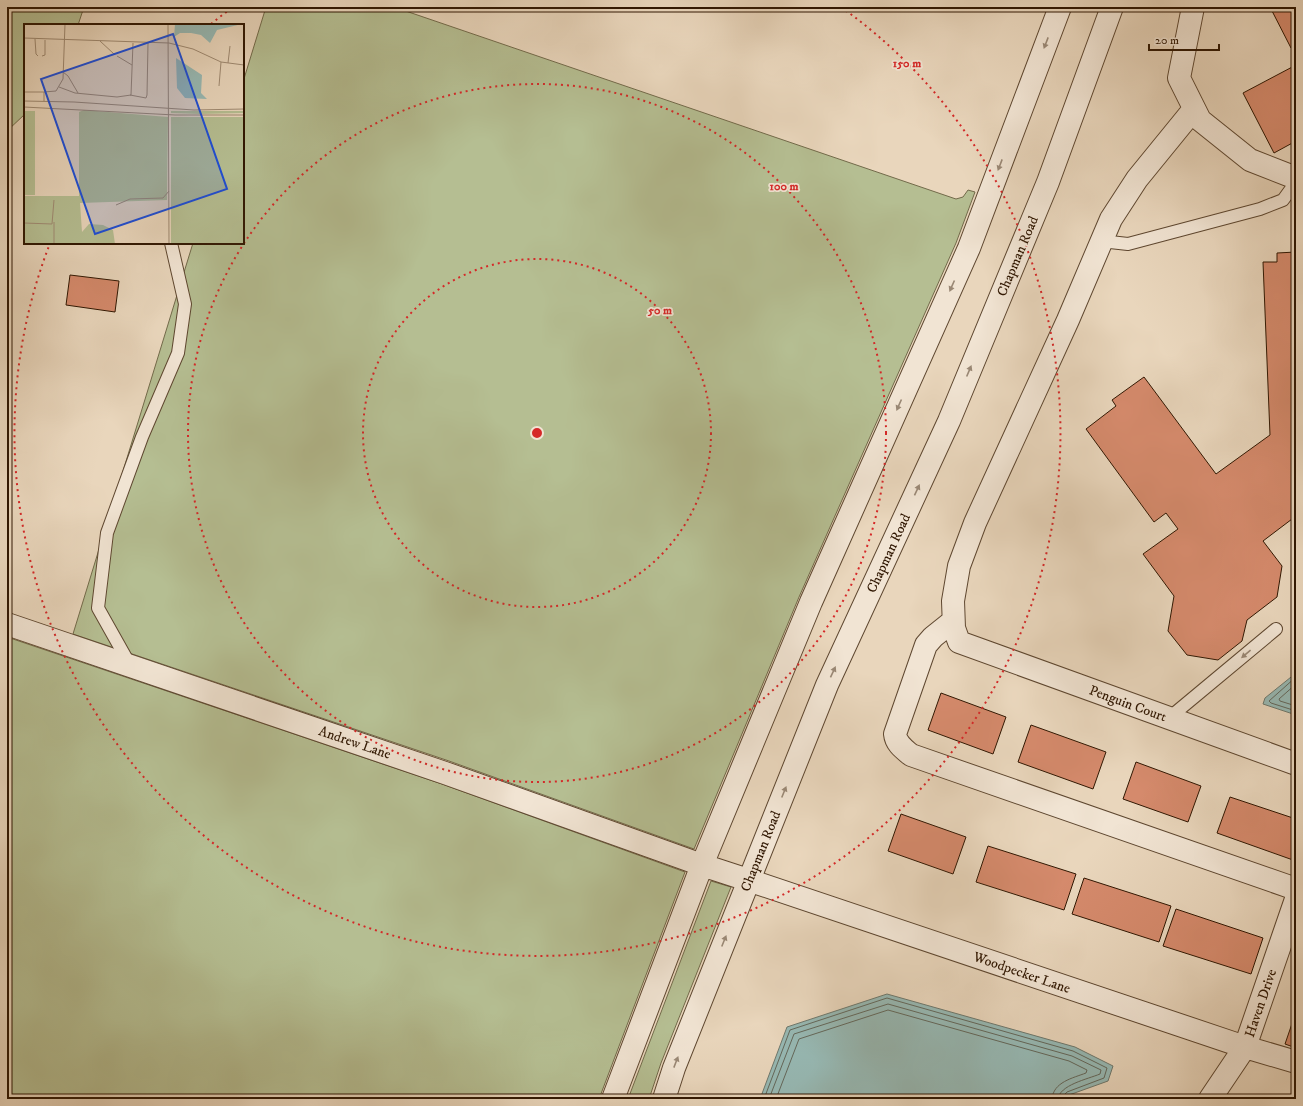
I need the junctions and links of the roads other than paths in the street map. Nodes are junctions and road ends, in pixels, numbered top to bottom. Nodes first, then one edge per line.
1 (1060, 7) edge
2 (1112, 7) edge
3 (1193, 7) edge
4 (1194, 109) junction
5 (1296, 178) edge
6 (1296, 182) edge
7 (1101, 241) junction
8 (171, 244) edge
9 (953, 621) junction
10 (7, 624) edge
11 (1276, 629) dead end
12 (131, 666) junction
13 (1169, 718) junction
14 (1296, 764) edge
15 (702, 865) junction
16 (748, 880) junction
17 (1296, 889) edge
18 (1296, 899) edge
19 (1245, 1047) junction
20 (1296, 1062) edge
21 (613, 1099) edge
22 (664, 1099) edge
23 (1210, 1099) edge

1 -> 15 street
16 -> 2 street, Chapman Road
3 - 4 street
4 - 5 street
4 - 7 street
6 - 7 lane
7 - 9 street
8 - 12 lane
9 - 13 street, Penguin Court
9 - 17 street
10 - 12 street, Andrew Lane
11 -> 13 lane
12 - 15 street, Andrew Lane
13 - 14 street, Penguin Court
15 - 16 street, Andrew Lane
15 - 21 street
16 - 19 street, Woodpecker Lane
22 -> 16 street, Chapman Road
18 - 19 street, Haven Drive
19 - 20 street, Woodpecker Lane
19 - 23 street, Haven Drive

